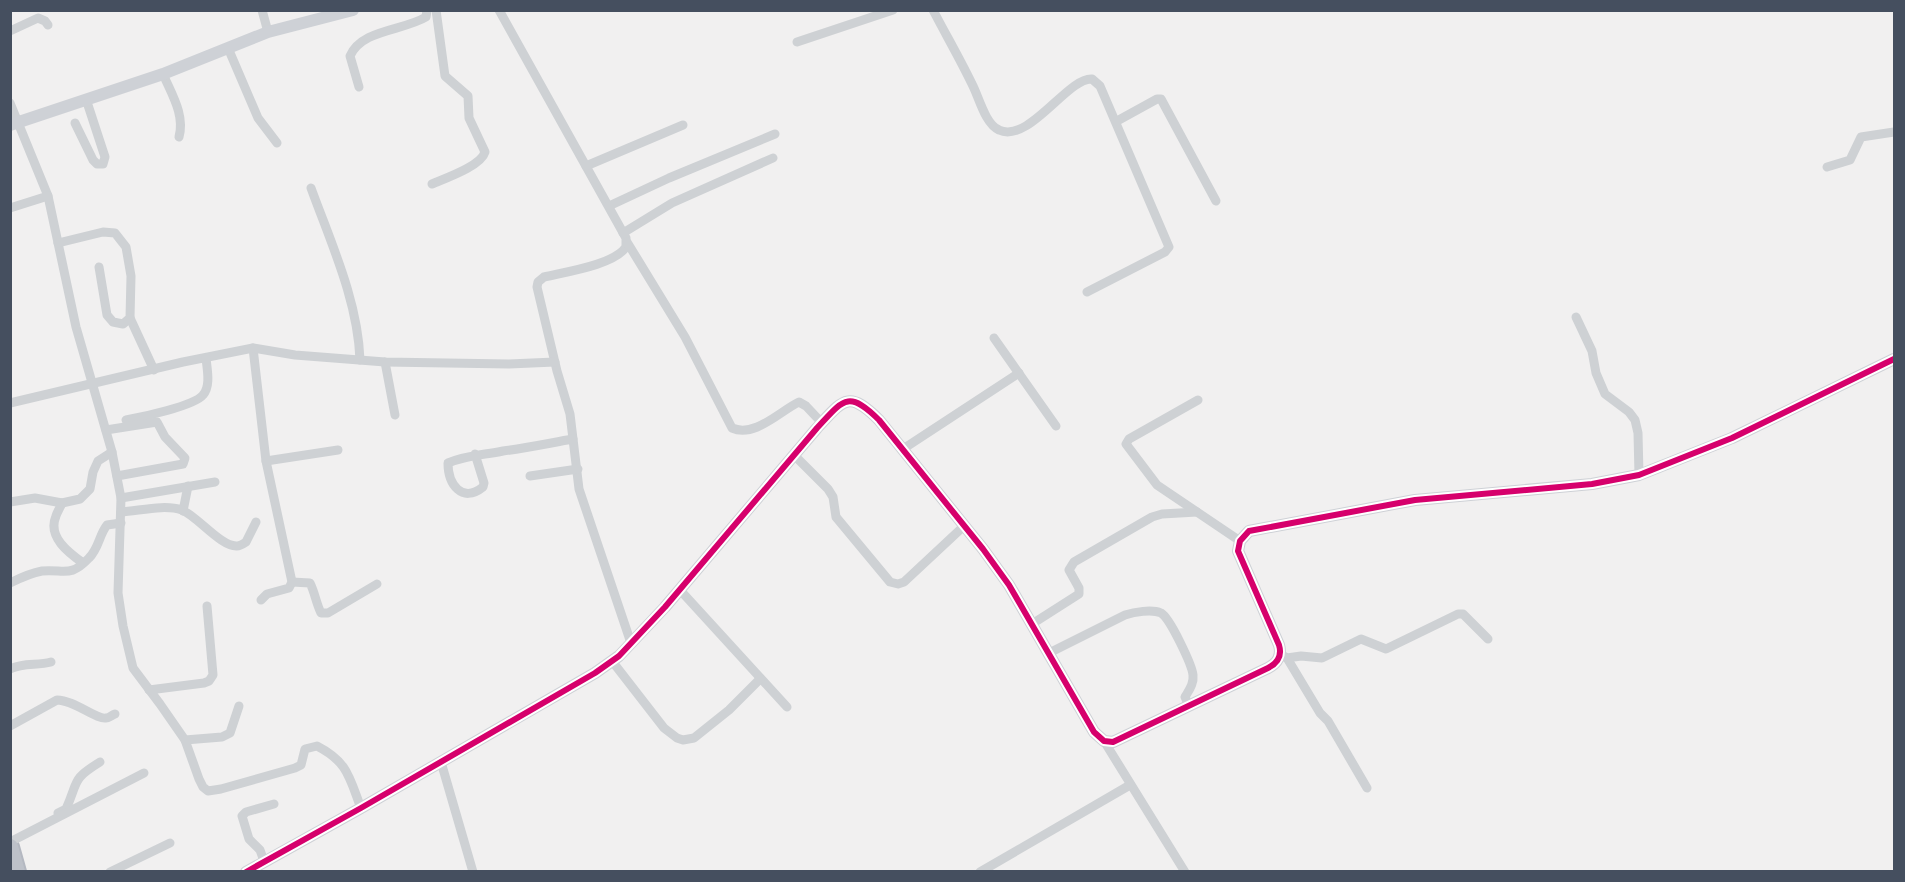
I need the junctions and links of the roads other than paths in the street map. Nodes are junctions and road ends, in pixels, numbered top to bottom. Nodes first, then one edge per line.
1 (262, 10) edge
2 (353, 10) edge
3 (428, 10) edge
4 (436, 10) edge
5 (499, 10) edge
6 (893, 10) edge
7 (933, 10) edge
8 (48, 25) dead end
9 (10, 31) edge
10 (268, 32) junction
11 (797, 42) dead end
12 (228, 48) junction
13 (163, 74) junction
14 (359, 87) dead end
15 (86, 99) junction
16 (10, 104) edge
17 (1117, 121) junction
18 (75, 123) dead end
19 (14, 124) edge
20 (683, 125) dead end
21 (1894, 132) edge
22 (776, 134) dead end
23 (179, 137) dead end
24 (277, 143) dead end
25 (773, 158) dead end
26 (586, 166) junction
27 (1827, 167) dead end
28 (432, 184) dead end
29 (311, 188) dead end
30 (48, 196) junction
31 (1216, 201) dead end
32 (609, 206) junction
33 (10, 208) edge
34 (623, 232) junction
35 (627, 242) junction
36 (58, 243) junction
37 (99, 267) dead end
38 (1087, 292) dead end
39 (1576, 317) dead end
40 (130, 318) junction
41 (994, 338) dead end
42 (253, 348) junction
43 (206, 358) junction
44 (1894, 358) edge
45 (360, 360) junction
46 (385, 362) junction
47 (555, 362) junction
48 (154, 370) junction
49 (1019, 373) junction
50 (91, 384) junction
51 (1198, 400) dead end
52 (10, 403) edge
53 (395, 415) dead end
54 (126, 420) dead end
55 (822, 423) junction
56 (1056, 426) dead end
57 (106, 430) junction
58 (573, 439) junction
59 (903, 449) junction
60 (338, 450) dead end
61 (112, 452) junction
62 (475, 454) junction
63 (794, 455) junction
64 (266, 461) junction
65 (578, 469) junction
66 (1639, 475) junction
67 (117, 476) junction
68 (530, 476) dead end
69 (215, 482) dead end
70 (188, 486) junction
71 (121, 498) junction
72 (10, 502) edge
73 (62, 503) junction
74 (183, 511) junction
75 (121, 512) junction
76 (1197, 513) junction
77 (256, 522) dead end
78 (121, 523) junction
79 (964, 525) junction
80 (1240, 540) junction
81 (83, 563) junction
82 (292, 582) junction
83 (10, 583) edge
84 (377, 584) dead end
85 (680, 590) junction
86 (261, 600) dead end
87 (207, 606) dead end
88 (1032, 624) junction
89 (1488, 639) dead end
90 (631, 643) junction
91 (1049, 653) junction
92 (1283, 656) junction
93 (612, 661) junction
94 (51, 662) dead end
95 (10, 669) edge
96 (760, 679) junction
97 (149, 690) junction
98 (239, 706) dead end
99 (1189, 706) junction
100 (787, 707) dead end
101 (115, 714) dead end
102 (10, 726) edge
103 (185, 740) junction
104 (1104, 741) junction
105 (100, 762) dead end
106 (441, 762) junction
107 (144, 773) dead end
108 (1130, 785) junction
109 (1367, 788) dead end
110 (274, 804) dead end
111 (362, 808) junction
112 (23, 834) junction
113 (10, 842) edge
114 (170, 843) dead end
115 (10, 848) edge
116 (264, 861) junction
117 (17, 872) edge
118 (110, 872) edge
119 (246, 872) edge
120 (473, 872) edge
121 (980, 872) edge
122 (1185, 872) edge

1 - 10 street
2 - 10 street
3 - 14 street
4 - 28 street
5 - 26 street
6 - 11 street
7 - 17 street
8 - 9 street
10 - 12 street
12 - 13 street
12 - 24 street
13 - 15 street
13 - 23 street
15 - 18 street
15 - 19 street
16 - 19 street
17 - 31 street
17 - 38 street
19 - 30 street
20 - 26 street
21 - 27 street
22 - 32 street
25 - 34 street
26 - 32 street
29 - 45 street
30 - 33 street
30 - 36 street
32 - 34 street
34 - 35 street
35 - 47 street
35 - 55 street
36 - 40 street
36 - 50 street
37 - 40 street
39 - 66 street
40 - 48 street
41 - 49 street
42 - 43 street
42 - 45 street
42 - 64 street
43 - 48 street
43 - 54 street
44 - 66 street
45 - 46 street
46 - 47 street
46 - 53 street
47 - 58 street
48 - 50 street
49 - 56 street
49 - 59 street
50 - 52 street
50 - 57 street
51 - 76 street
55 - 59 street
55 - 63 street
57 - 61 street
57 - 67 street
58 - 62 street
58 - 65 street
59 - 79 street
60 - 64 street
61 - 67 street
61 - 73 street
62 - 62 street
63 - 79 street
63 - 85 street
64 - 82 street
65 - 68 street
65 - 90 street
66 - 80 street
67 - 71 street
69 - 70 street
70 - 71 street
70 - 74 street
71 - 75 street
72 - 73 street
73 - 81 street
74 - 75 street
74 - 77 street
75 - 78 street
76 - 80 street
76 - 88 street
78 - 81 street
78 - 97 street
79 - 88 street
80 - 92 street
81 - 83 street
82 - 84 street
82 - 86 street
85 - 90 street
85 - 96 street
87 - 97 street
88 - 91 street
89 - 92 street
90 - 93 street
91 - 99 street
91 - 104 street
92 - 99 street
92 - 109 street
93 - 96 street
93 - 106 street
94 - 95 street
96 - 100 street
97 - 103 street
98 - 103 street
99 - 104 street
101 - 102 street
103 - 111 street
104 - 108 street
105 - 112 street
106 - 111 street
106 - 120 street
107 - 112 street
108 - 121 street
108 - 122 street
110 - 116 street
111 - 116 street
112 - 113 street
114 - 118 street
115 - 117 highway
116 - 119 street

